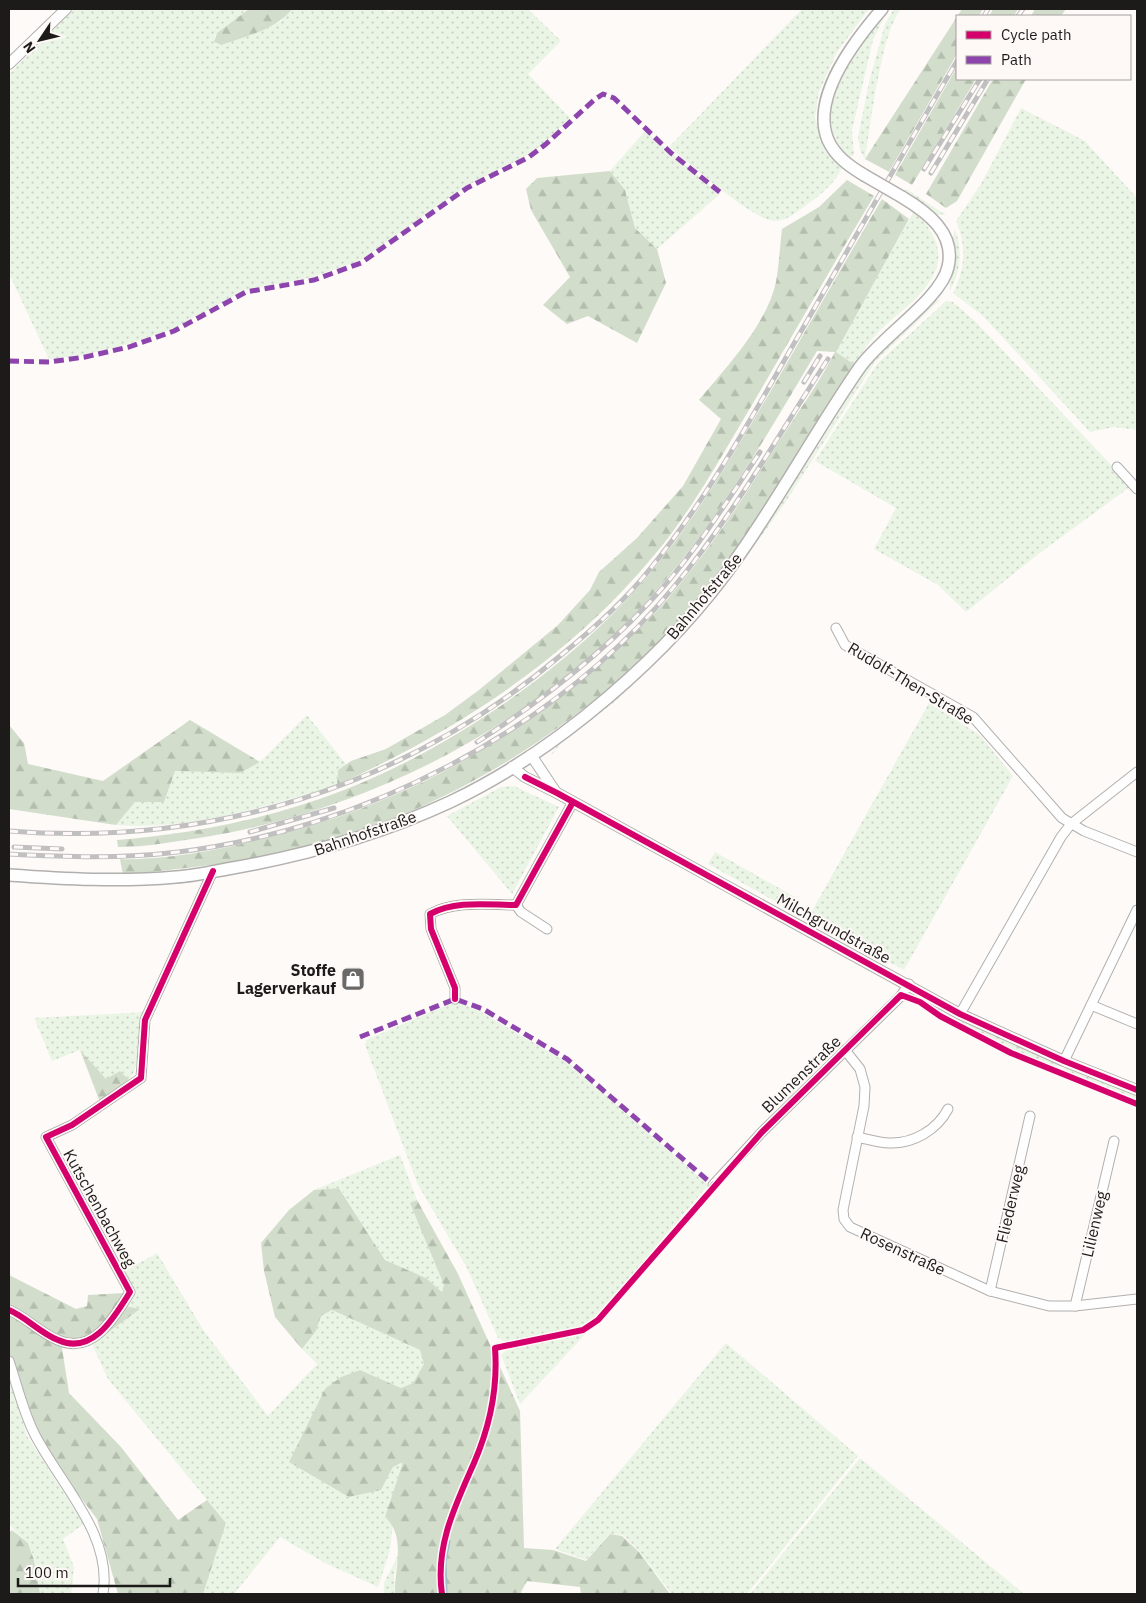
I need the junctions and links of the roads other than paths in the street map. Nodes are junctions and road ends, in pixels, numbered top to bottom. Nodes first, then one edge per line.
1 (66, 9) edge
2 (882, 9) edge
3 (9, 64) edge
4 (1117, 466) dead end
5 (1137, 489) edge
6 (836, 628) dead end
7 (531, 755) junction
8 (512, 767) junction
9 (1137, 772) edge
10 (556, 792) junction
11 (573, 802) junction
12 (1071, 824) junction
13 (1137, 852) edge
14 (213, 871) junction
15 (9, 875) edge
16 (516, 905) junction
17 (1137, 910) edge
18 (547, 929) dead end
19 (909, 984) junction
20 (455, 999) dead end
21 (1090, 1005) junction
22 (960, 1014) junction
23 (1137, 1024) edge
24 (845, 1050) junction
25 (1064, 1061) junction
26 (1137, 1090) edge
27 (948, 1109) dead end
28 (1030, 1116) dead end
29 (857, 1137) junction
30 (1114, 1141) dead end
31 (713, 1185) dead end
32 (990, 1291) junction
33 (1137, 1299) edge
34 (1075, 1306) junction
35 (9, 1310) edge
36 (9, 1361) edge
37 (103, 1594) edge

1 - 3 street
2 - 7 main road, Bahnhofstraße, bridge
4 - 5 street
6 - 12 street, Rudolf-Then-Straße
7 - 8 main road, Bahnhofstraße
7 - 10 street, Milchgrundstraße
8 - 10 street, Milchgrundstraße
8 - 14 main road, Bahnhofstraße
9 - 12 street
10 - 11 street, Milchgrundstraße
11 - 16 street
11 - 19 street, Milchgrundstraße
12 - 13 street, Rudolf-Then-Straße
12 - 22 street
14 - 15 main road, Bahnhofstraße
14 - 35 street, Kutschenbachweg
16 - 18 street
16 - 20 street
17 - 21 street
19 - 22 street, Milchgrundstraße
19 - 24 street, Blumenstraße
21 - 23 street
21 - 25 street
22 - 25 street, Milchgrundstraße
24 - 29 street, Rosenstraße
24 - 31 street, Blumenstraße
25 - 26 street, Milchgrundstraße
27 - 29 street
28 - 32 street, Fliederweg
29 - 32 street, Rosenstraße
30 - 34 street, Lilienweg
32 - 34 street, Rosenstraße
33 - 34 street, Rosenstraße
36 - 37 street

